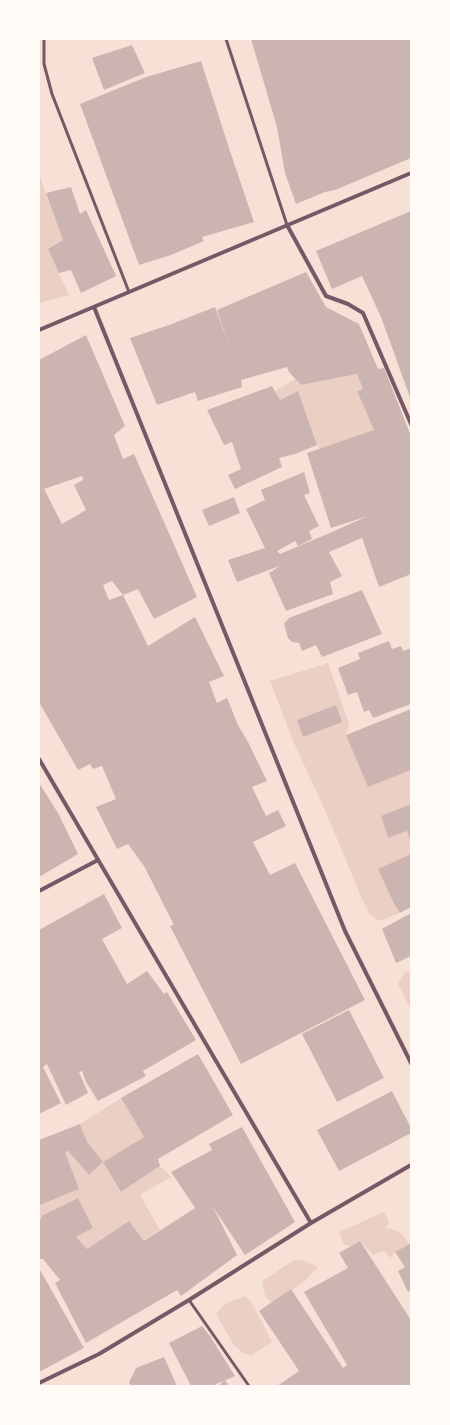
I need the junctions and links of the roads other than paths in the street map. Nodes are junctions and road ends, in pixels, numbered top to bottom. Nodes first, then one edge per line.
1 (44, 39) edge
2 (226, 39) edge
3 (411, 173) edge
4 (287, 226) junction
5 (129, 292) junction
6 (94, 307) junction
7 (39, 330) edge
8 (411, 424) edge
9 (39, 759) edge
10 (98, 860) junction
11 (39, 891) edge
12 (411, 1063) edge
13 (411, 1166) edge
14 (311, 1223) junction
15 (189, 1300) junction
16 (39, 1383) edge
17 (249, 1386) edge

1 - 5 lane
2 - 4 lane
3 - 4 street
4 - 5 street
4 - 8 street
5 - 6 street
6 - 7 street
6 - 12 street
9 - 10 street
10 - 11 street
10 - 14 street
13 - 14 street
14 - 15 street
15 - 16 street
15 - 17 lane

